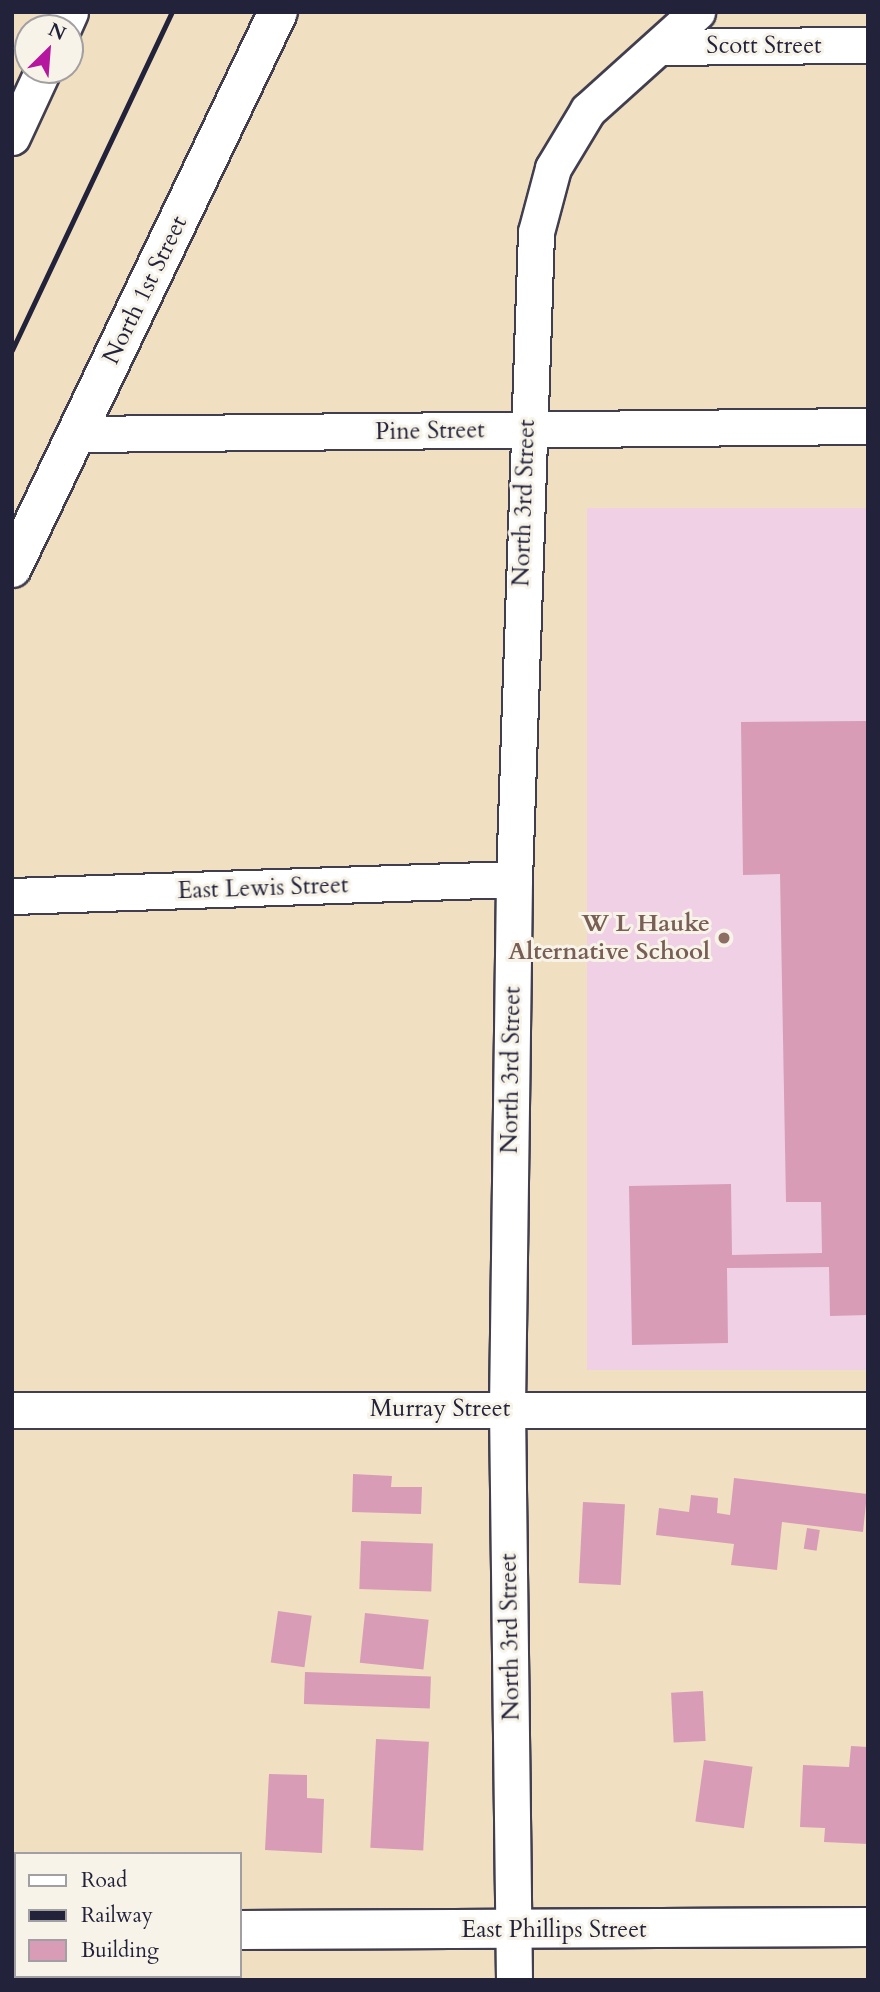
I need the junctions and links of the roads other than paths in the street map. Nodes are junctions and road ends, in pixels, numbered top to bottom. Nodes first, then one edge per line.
1 (278, 12) edge
2 (697, 12) edge
3 (868, 45) edge
4 (660, 47) junction
5 (37, 84) edge
6 (12, 137) edge
7 (868, 426) edge
8 (526, 430) junction
9 (77, 434) junction
10 (12, 568) edge
11 (514, 879) junction
12 (12, 896) edge
13 (507, 1408) junction
14 (12, 1410) edge
15 (868, 1410) edge
16 (868, 1927) edge
17 (242, 1930) edge
18 (514, 1930) junction
19 (514, 1980) edge

1 - 9 main road, North 1st Street
2 - 4 street, North 3rd Street
3 - 4 street, Scott Street
4 - 8 street, North 3rd Street
5 - 6 street
7 - 8 street, Pine Street
8 - 9 street, Pine Street
8 - 11 street, North 3rd Street
9 - 10 main road, North 1st Street
11 - 12 street, East Lewis Street
11 - 13 street, North 3rd Street
13 - 14 street, Murray Street
13 - 15 street, Murray Street
13 - 18 street, North 3rd Street
16 - 18 main road, East Phillips Street
17 - 18 main road, East Phillips Street
18 - 19 street, North 3rd Street

